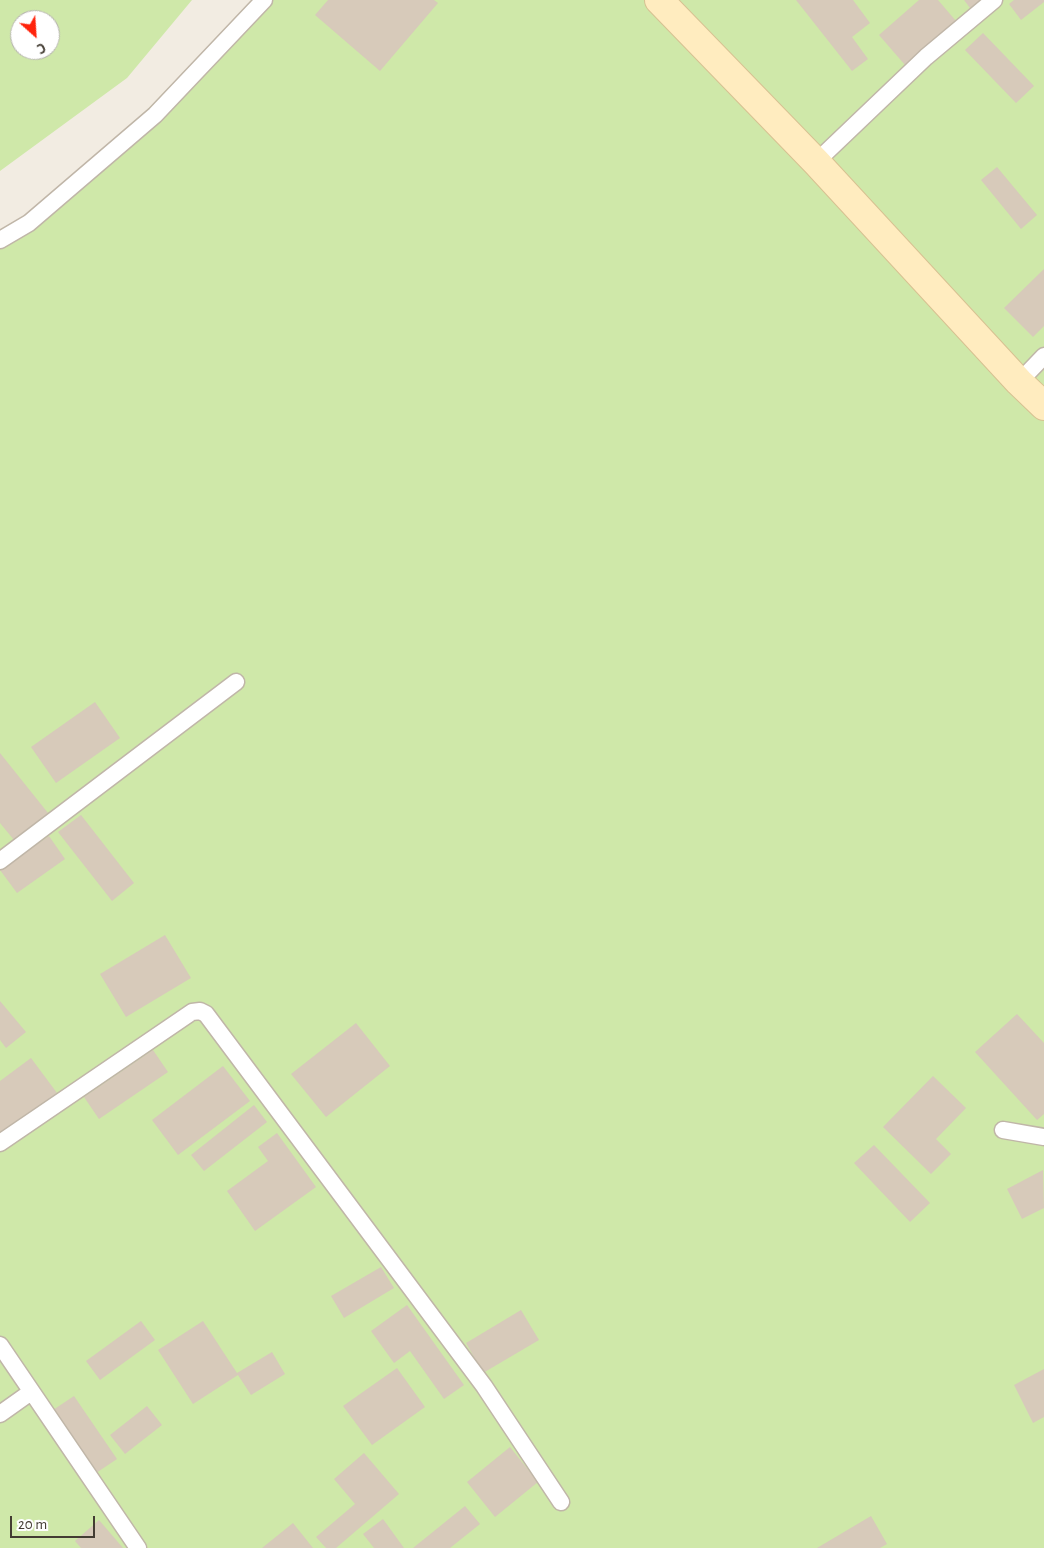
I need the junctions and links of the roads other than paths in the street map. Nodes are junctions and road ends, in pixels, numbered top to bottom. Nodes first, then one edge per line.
1 (264, 0) edge
2 (659, 0) edge
3 (994, 0) edge
4 (816, 162) junction
5 (0, 240) edge
6 (1044, 356) edge
7 (1019, 382) junction
8 (1044, 406) edge
9 (236, 682) dead end
10 (0, 861) edge
11 (1003, 1130) dead end
12 (1044, 1137) edge
13 (0, 1143) edge
14 (0, 1345) edge
15 (31, 1392) junction
16 (0, 1414) edge
17 (560, 1502) dead end
18 (138, 1548) edge

1 - 5 lane
2 - 4 street
3 - 4 lane
4 - 7 street
6 - 7 lane
7 - 8 street
9 - 10 lane
11 - 12 lane
13 - 17 lane
14 - 15 lane
15 - 16 lane
15 - 18 lane

